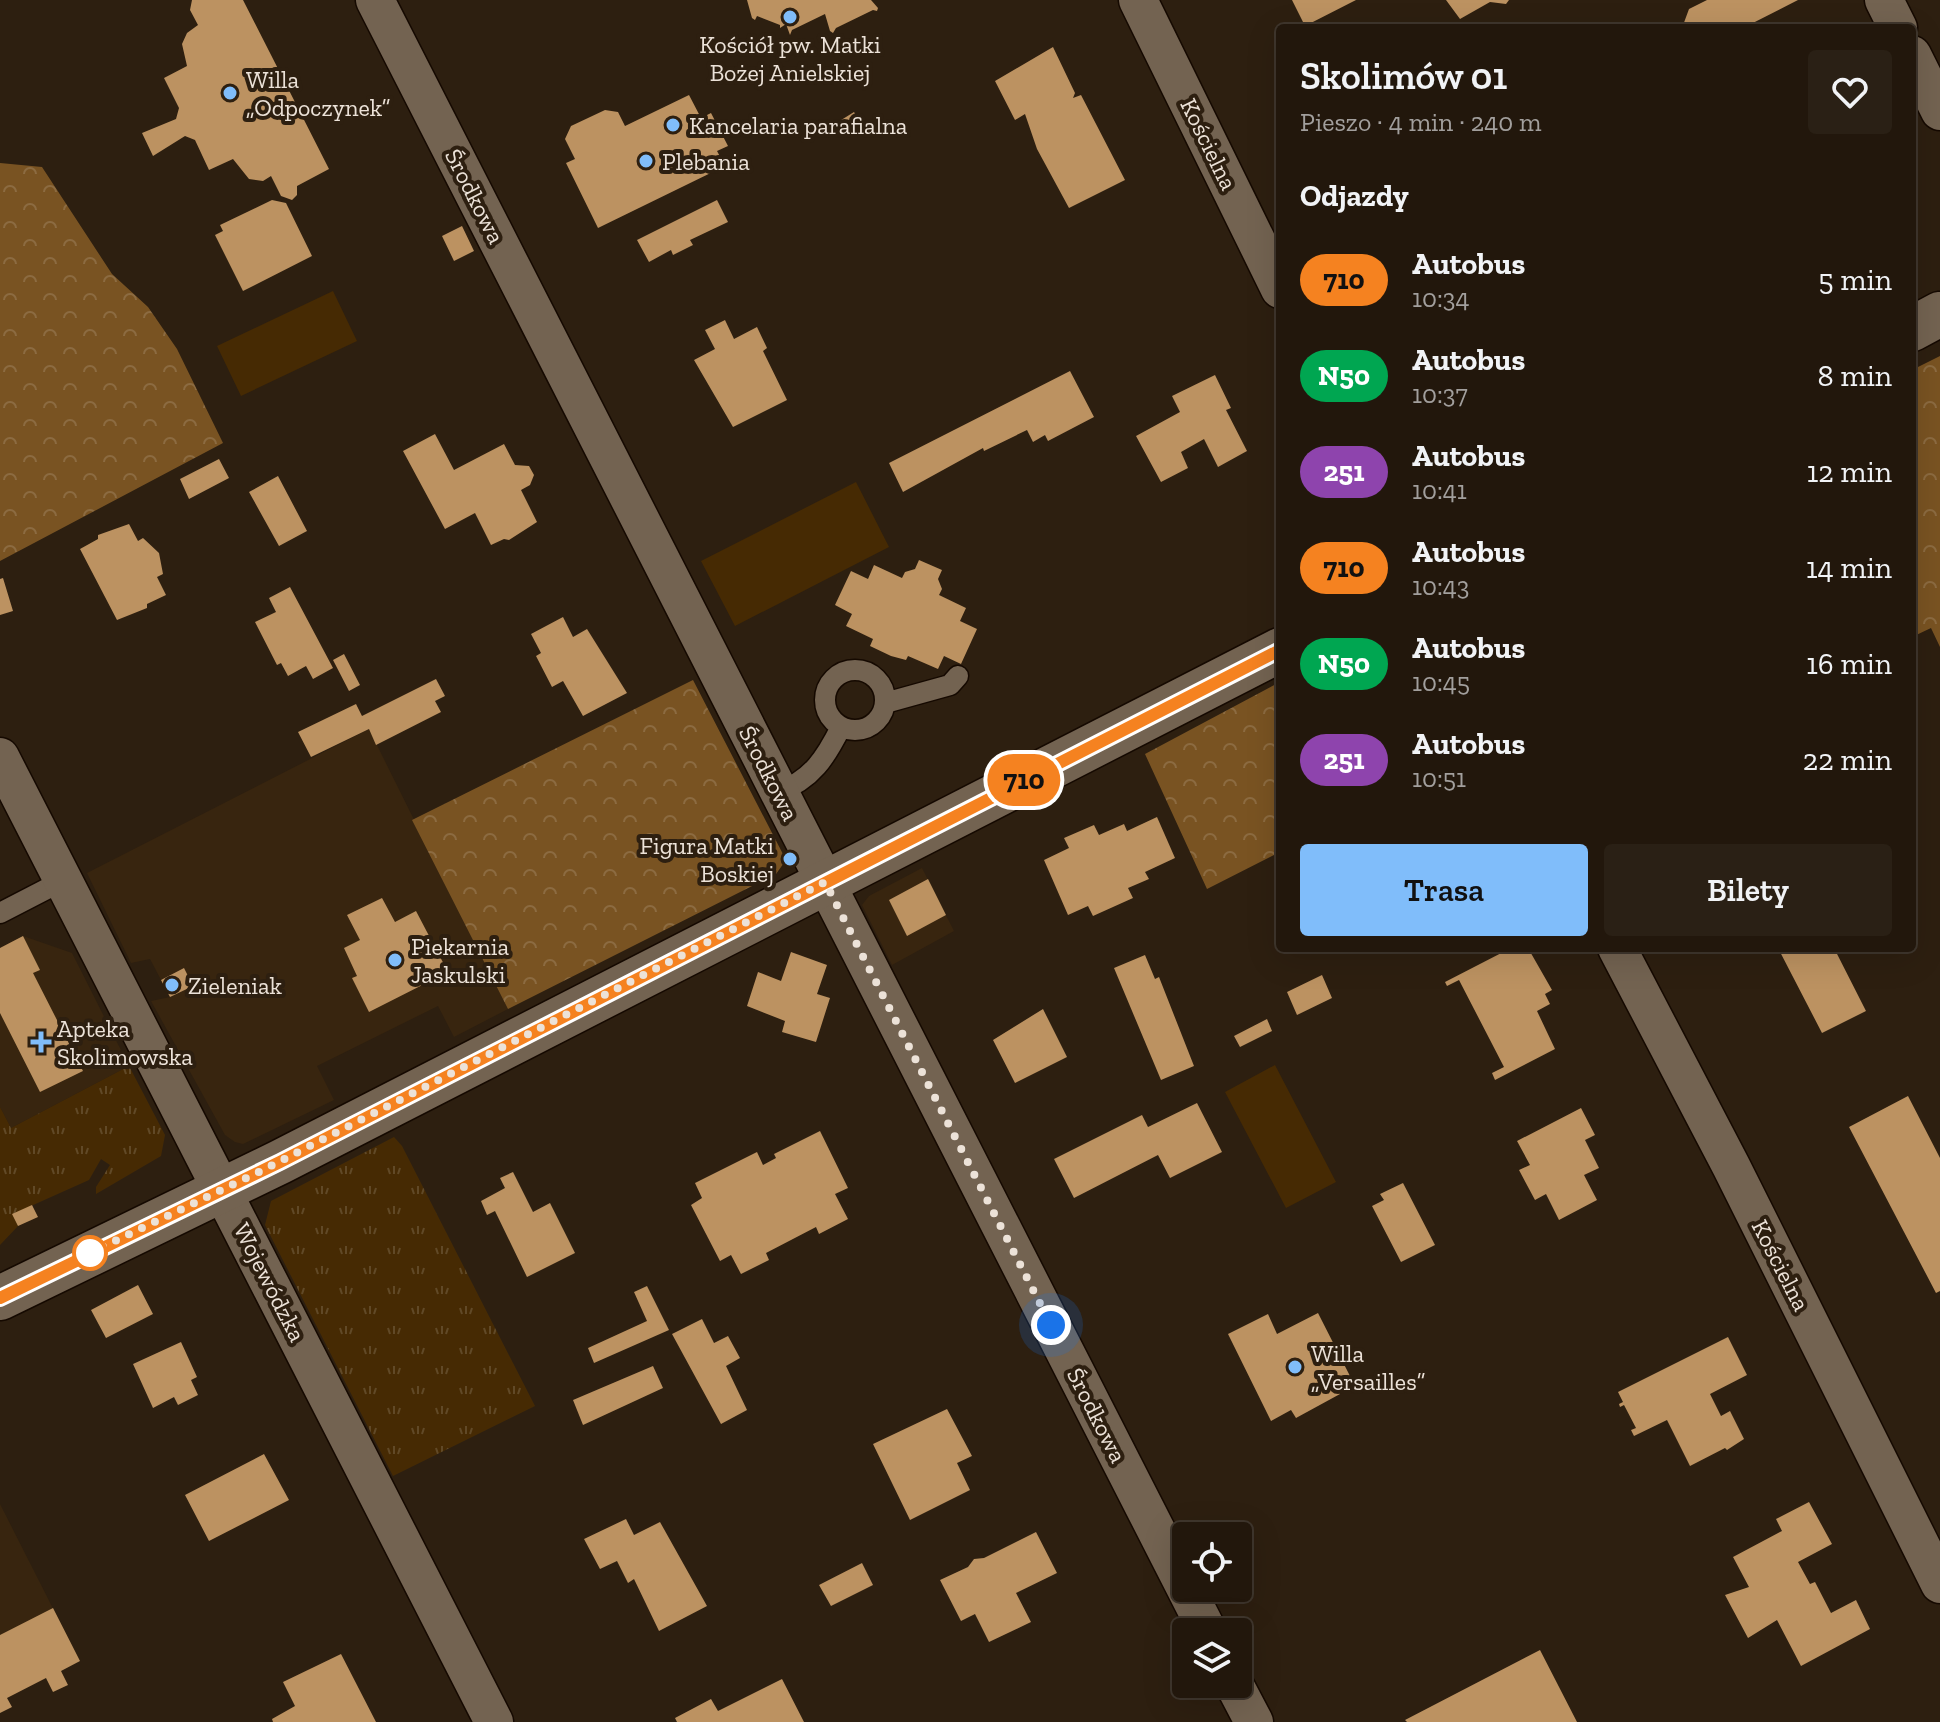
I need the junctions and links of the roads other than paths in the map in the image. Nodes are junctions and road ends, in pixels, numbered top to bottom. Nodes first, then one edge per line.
1 (375, 0) edge
2 (1138, 0) edge
3 (1884, 0) edge
4 (1896, 24) edge
5 (1916, 63) edge
6 (1940, 111) edge
7 (1276, 281) edge
8 (1940, 314) edge
9 (1916, 327) edge
10 (1276, 652) edge
11 (958, 676) dead end
12 (885, 703) junction
13 (841, 727) junction
14 (0, 757) edge
15 (778, 792) junction
16 (64, 880) junction
17 (825, 882) junction
18 (0, 913) edge
19 (1619, 952) edge
20 (223, 1190) junction
21 (0, 1298) edge
22 (1940, 1584) edge
23 (1201, 1618) edge
24 (1241, 1698) edge
25 (494, 1722) edge
26 (1254, 1722) edge

1 - 15 street, Środkowa
2 - 7 street, Kościelna
3 - 4 street
5 - 6 street
8 - 9 street
10 - 17 street
11 - 12 lane
12 - 13 lane
12 - 13 lane
13 - 15 lane
14 - 16 street, Wojewódzka
15 - 17 street, Środkowa
16 - 18 lane
16 - 20 street, Wojewódzka
17 - 20 street
17 - 23 street, Środkowa
19 - 22 street, Kościelna
20 - 21 street
20 - 25 street, Wojewódzka
24 - 26 street

